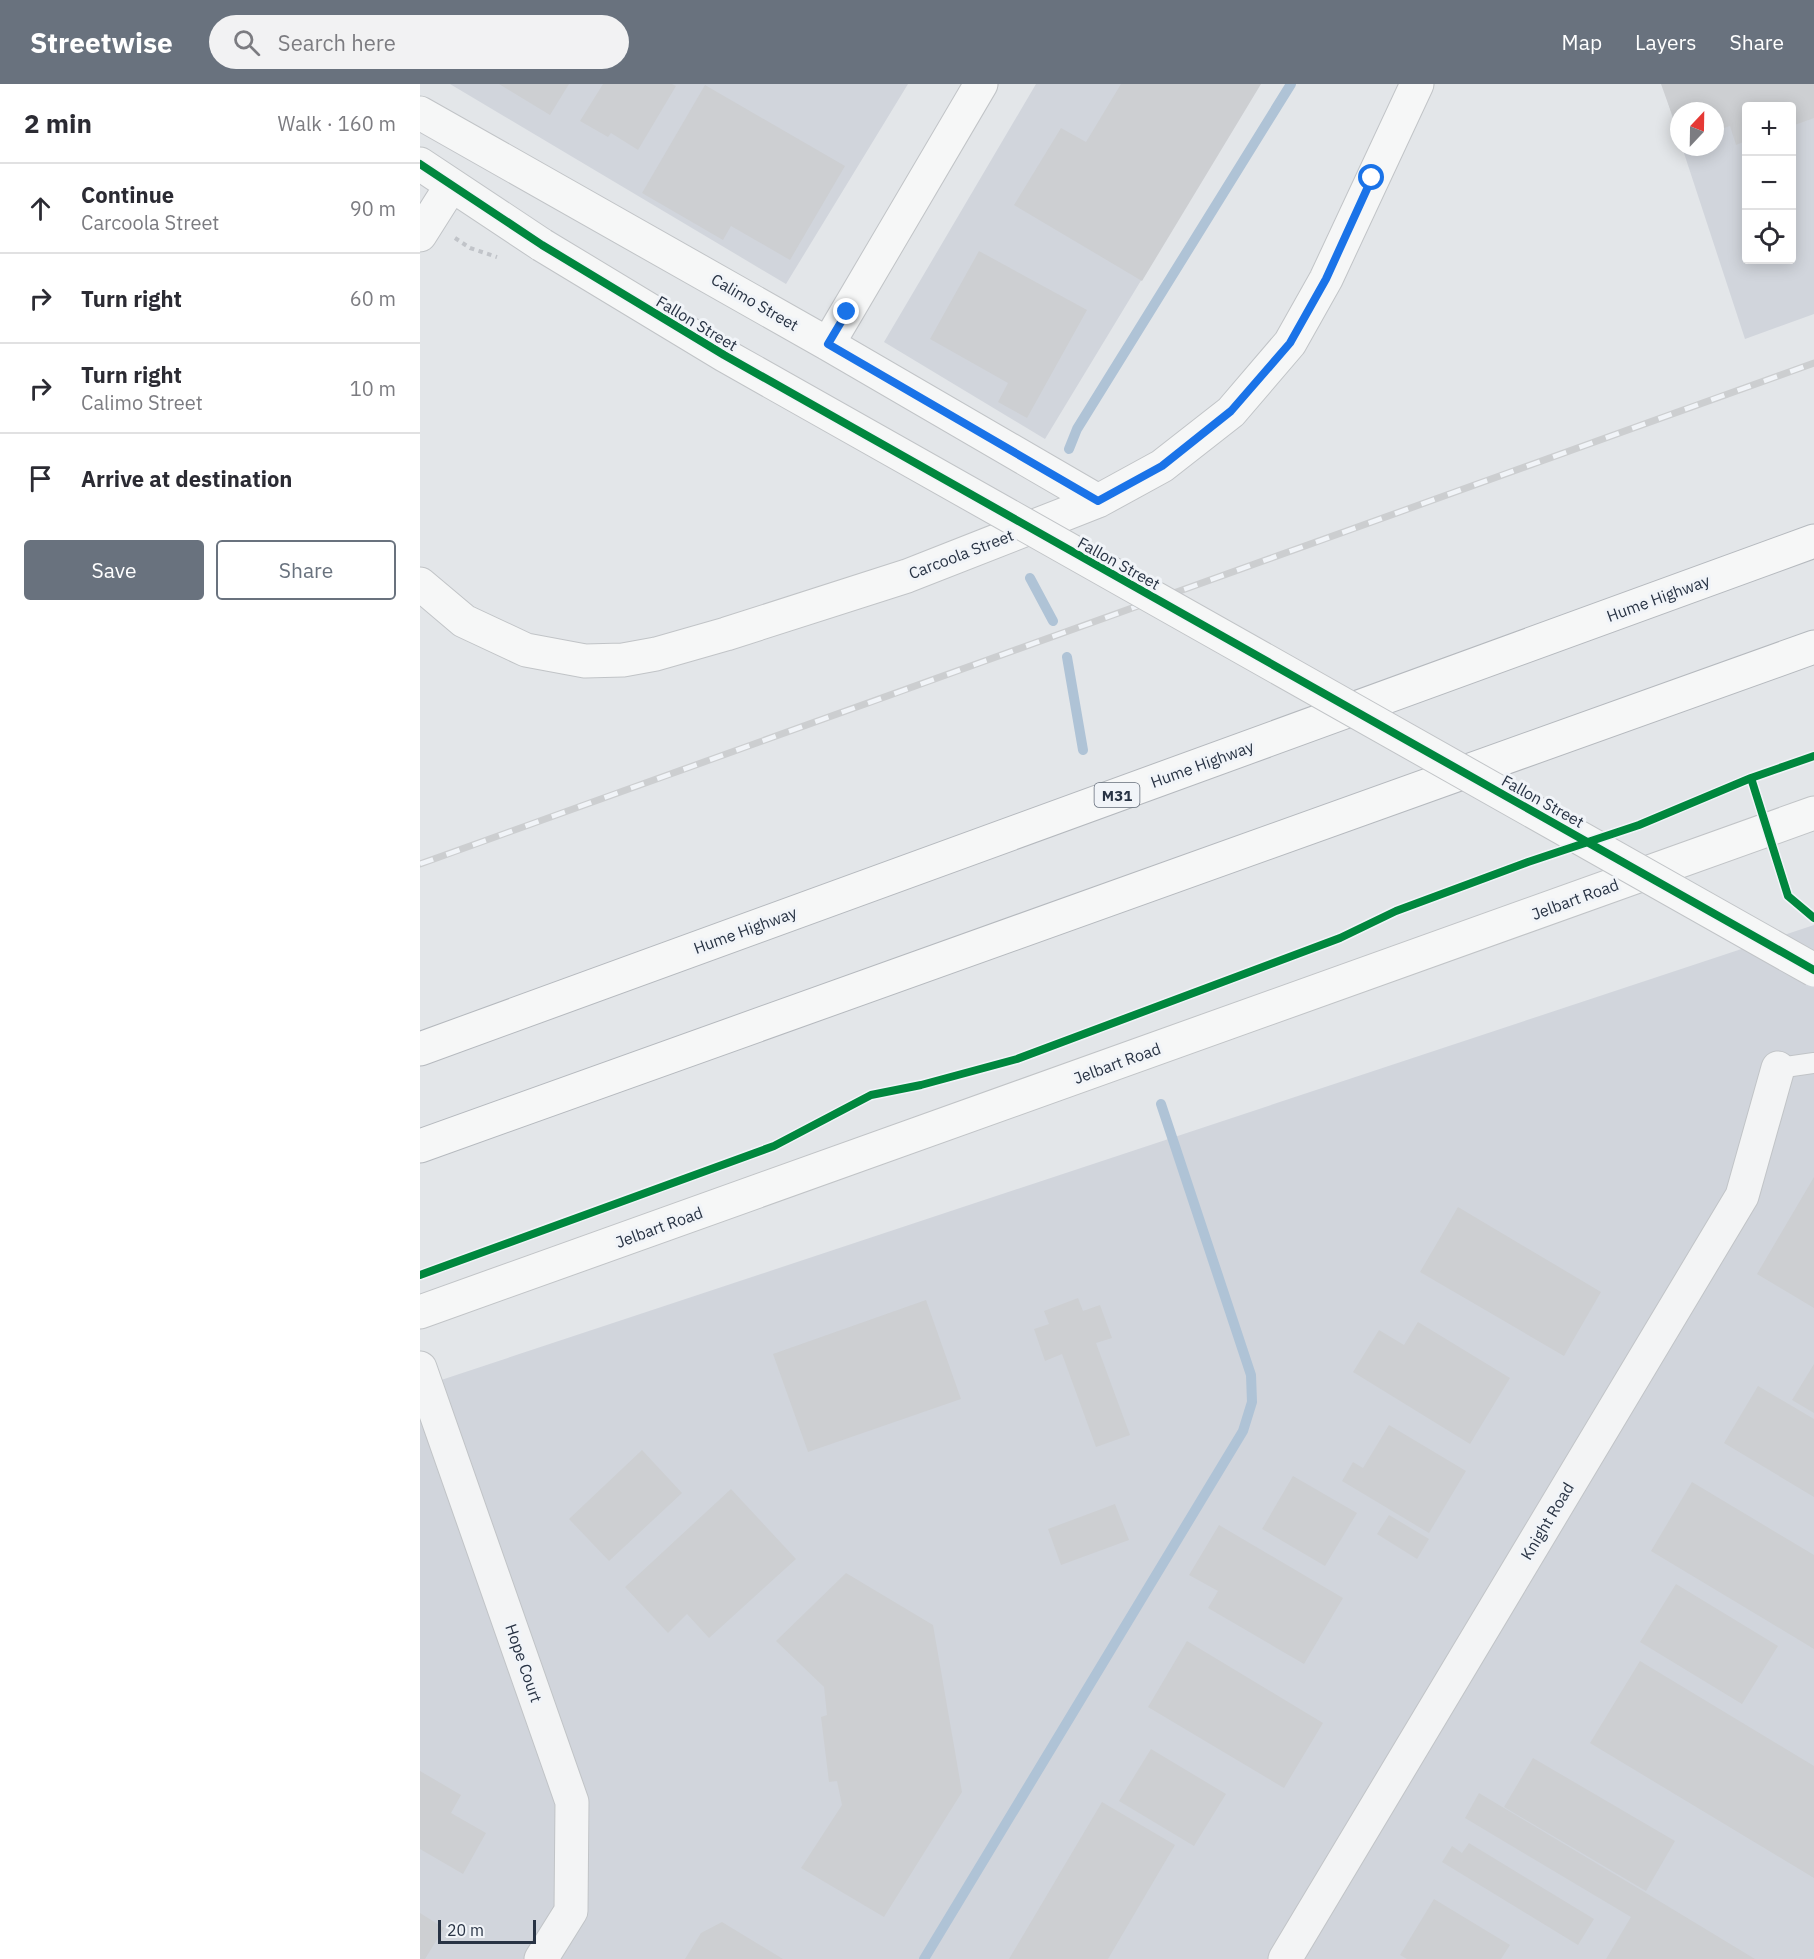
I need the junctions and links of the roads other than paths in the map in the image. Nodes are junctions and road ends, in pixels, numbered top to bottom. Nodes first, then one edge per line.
1 (981, 84) edge
2 (1417, 84) edge
3 (420, 112) edge
4 (420, 165) edge
5 (451, 186) junction
6 (420, 235) edge
7 (828, 344) junction
8 (1098, 501) junction
9 (1814, 541) edge
10 (420, 584) edge
11 (1814, 647) edge
12 (1814, 813) edge
13 (1814, 970) edge
14 (420, 1049) edge
15 (1814, 1063) edge
16 (1778, 1068) joint
17 (420, 1146) edge
18 (420, 1312) edge
19 (420, 1368) edge
20 (541, 1959) edge
21 (1285, 1959) edge

1 - 7 main road
2 - 8 main road, Carcoola Street
3 - 7 main road, Calimo Street
4 - 5 main road, Fallon Street
5 - 6 main road
5 - 13 main road, Fallon Street, bridge
7 - 8 main road, Calimo Street
8 - 10 main road, Carcoola Street
9 - 14 main road, Hume Highway / M31
11 - 17 main road
12 - 18 main road, Jelbart Road
15 - 16 lane
16 - 21 street, Knight Road
19 - 20 street, Hope Court

